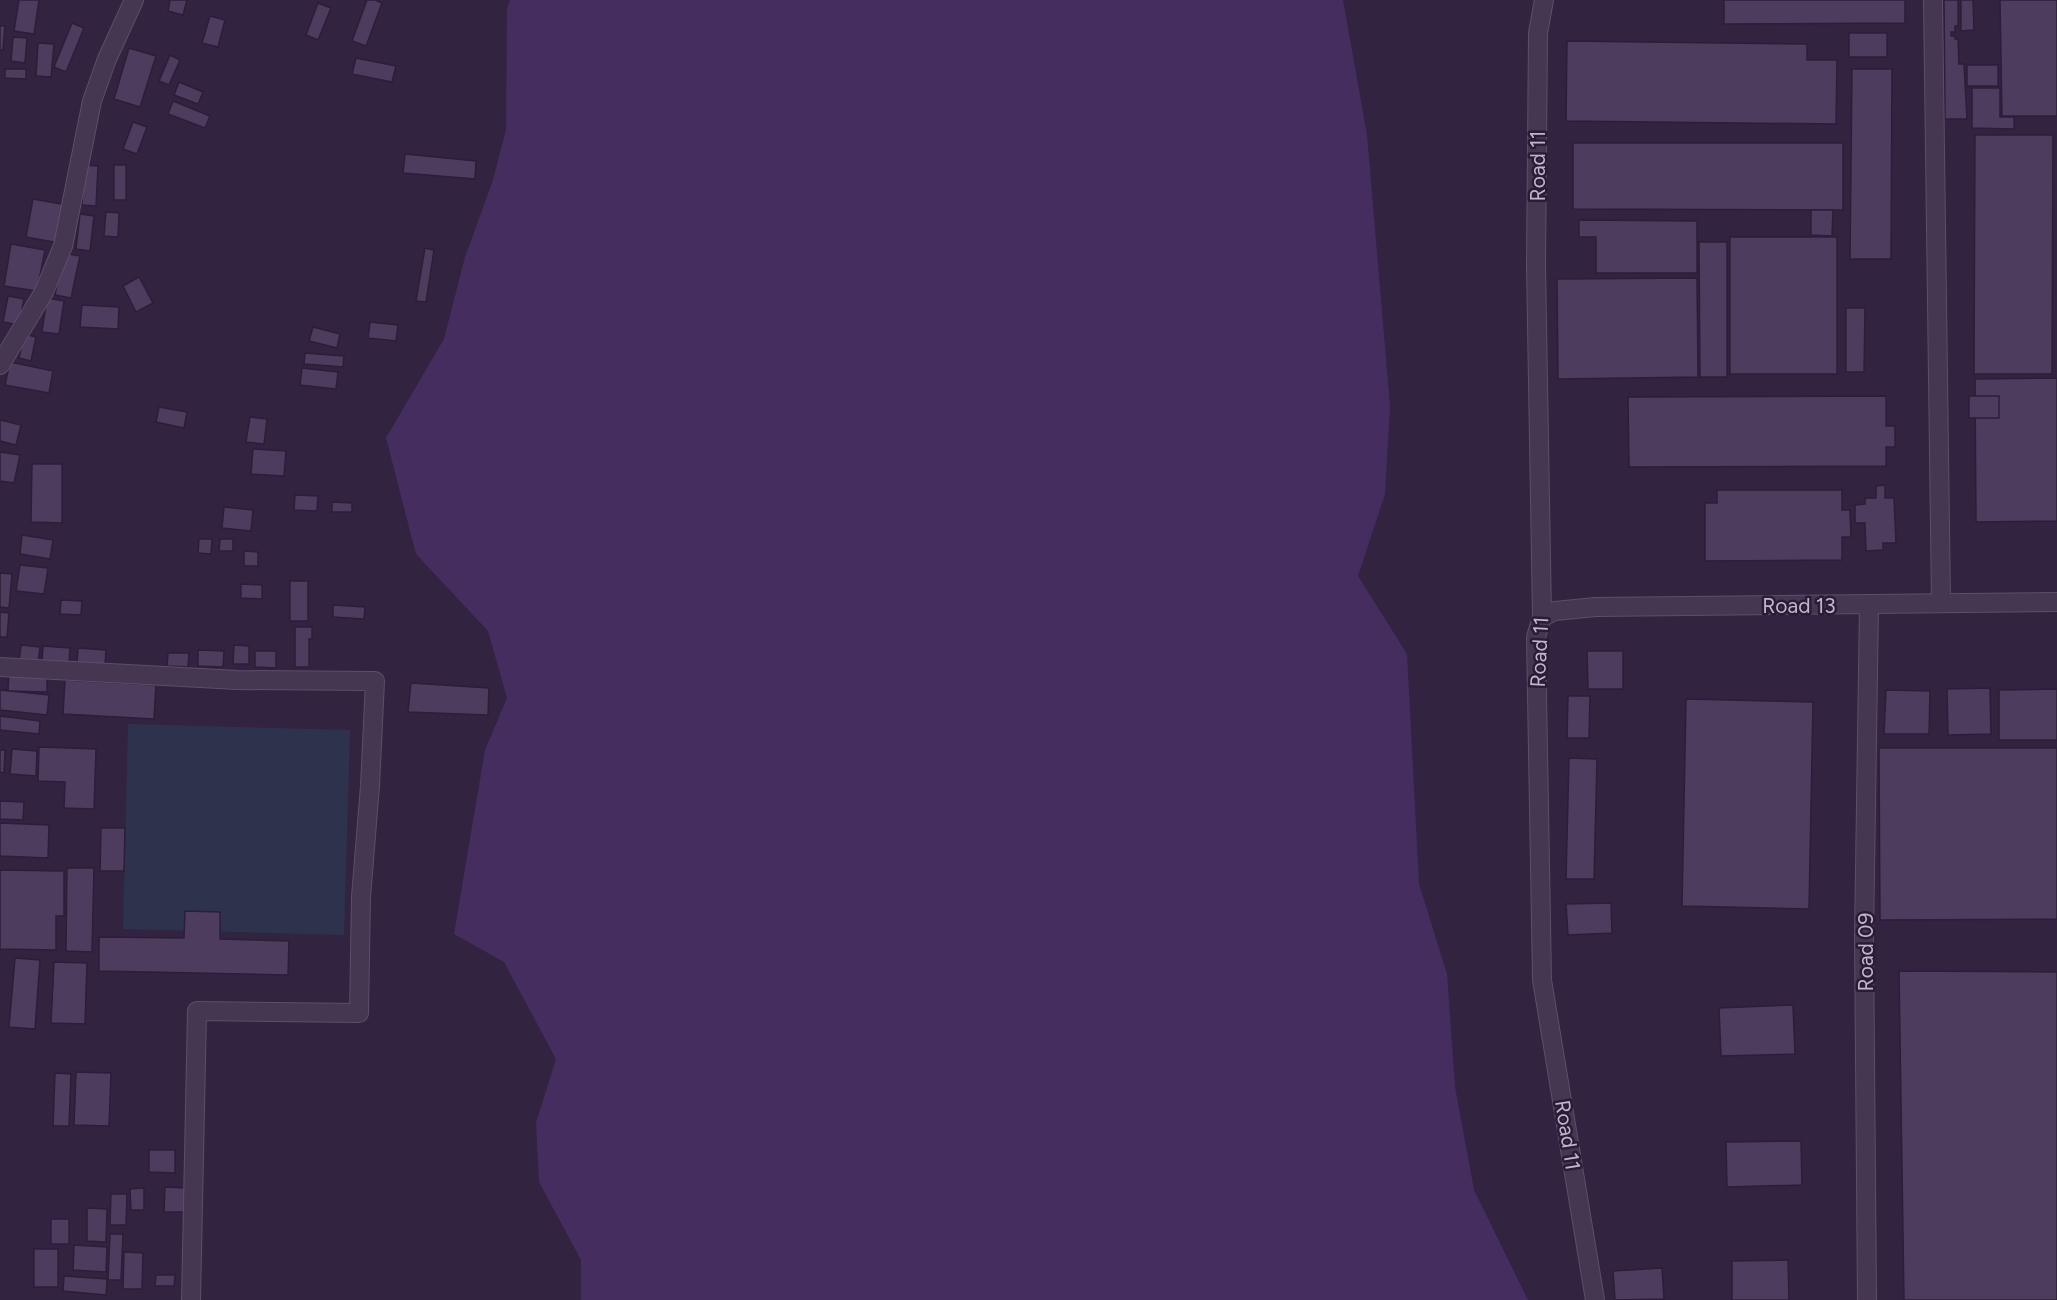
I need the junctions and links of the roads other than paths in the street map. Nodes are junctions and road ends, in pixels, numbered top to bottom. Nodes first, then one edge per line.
1 (134, 0) edge
2 (1544, 0) edge
3 (1933, 0) edge
4 (0, 365) edge
5 (2057, 602) edge
6 (1941, 603) junction
7 (1869, 605) junction
8 (1542, 617) junction
9 (0, 667) edge
10 (191, 1300) edge
11 (1595, 1300) edge
12 (1867, 1300) edge

1 - 4 street
2 - 8 street, Road 11
3 - 6 street
5 - 6 street, Road 13
6 - 7 street, Road 13
7 - 8 street, Road 13
7 - 12 street, Road 09
8 - 11 street, Road 11
9 - 10 street

